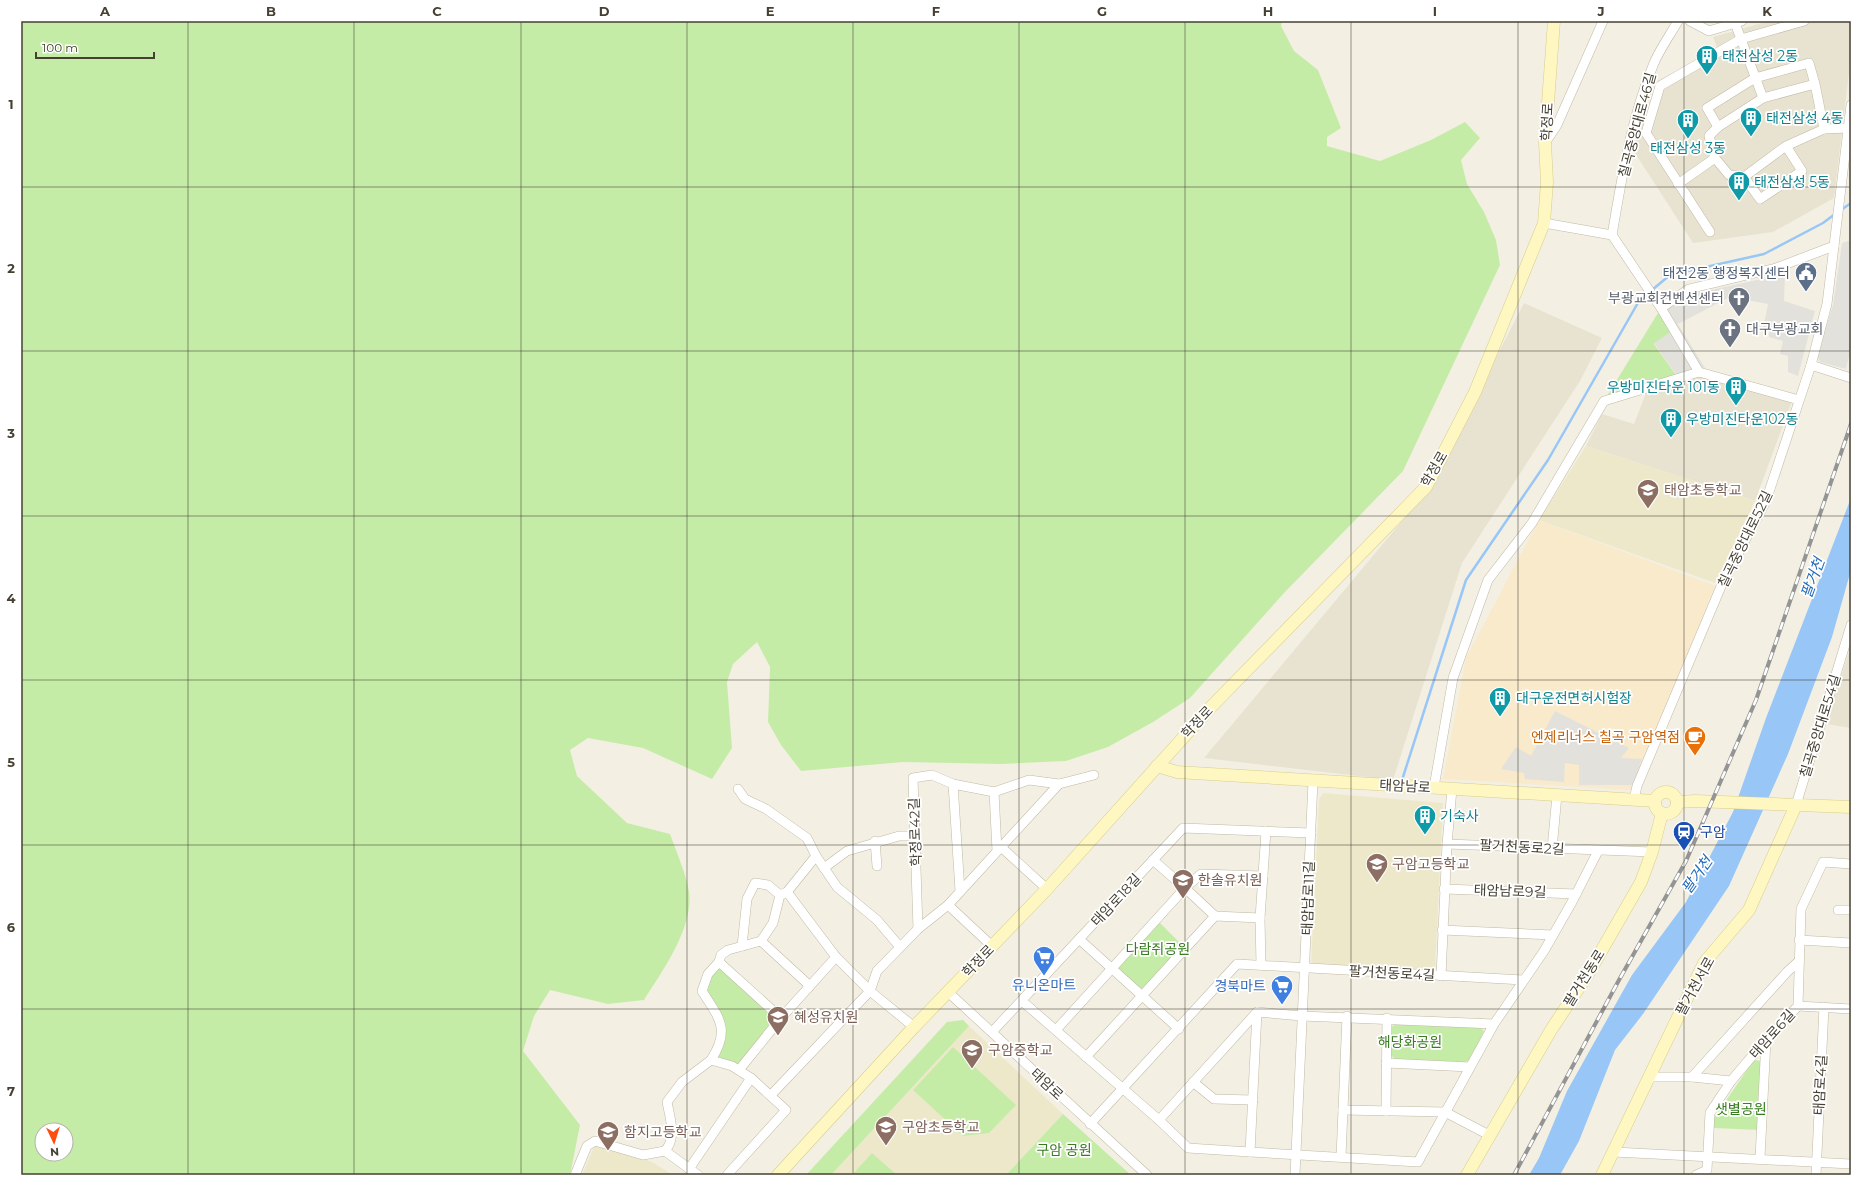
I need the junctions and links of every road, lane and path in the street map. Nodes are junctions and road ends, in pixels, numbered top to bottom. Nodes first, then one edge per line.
1 (1554, 21) edge
2 (1603, 21) edge
3 (1678, 21) edge
4 (1690, 21) edge
5 (1804, 21) edge
6 (1738, 22) edge
7 (1741, 39) junction
8 (1755, 78) junction
9 (1815, 84) junction
10 (1763, 98) junction
11 (1851, 105) edge
12 (1850, 117) edge
13 (1718, 127) junction
14 (1848, 128) junction
15 (1824, 129) junction
16 (1545, 143) junction
17 (1786, 146) junction
18 (1716, 158) junction
19 (1744, 177) junction
20 (1678, 184) junction
21 (1544, 223) junction
22 (1710, 232) dead end
23 (1612, 234) junction
24 (1834, 246) junction
25 (1661, 308) junction
26 (1811, 365) junction
27 (1699, 372) junction
28 (1848, 377) edge
29 (1799, 400) junction
30 (1851, 625) edge
31 (1157, 766) junction
32 (1094, 776) dead end
33 (1313, 781) junction
34 (953, 784) junction
35 (1059, 784) junction
36 (1434, 788) junction
37 (1452, 789) junction
38 (738, 790) dead end
39 (994, 792) junction
40 (1557, 795) junction
41 (1634, 799) junction
42 (1655, 801) junction
43 (1677, 802) junction
44 (1792, 805) junction
45 (1851, 807) edge
46 (1662, 813) junction
47 (1266, 831) junction
48 (1311, 832) junction
49 (915, 836) junction
50 (875, 842) junction
51 (1446, 844) junction
52 (999, 849) junction
53 (1552, 849) junction
54 (1598, 851) junction
55 (1652, 852) junction
56 (816, 856) junction
57 (1153, 860) junction
58 (1851, 864) edge
59 (877, 866) dead end
60 (824, 868) junction
61 (1262, 876) junction
62 (1047, 888) junction
63 (1185, 888) junction
64 (1444, 889) junction
65 (960, 891) junction
66 (783, 893) junction
67 (1576, 894) junction
68 (948, 905) junction
69 (1838, 910) dead end
70 (1851, 910) edge
71 (1215, 916) junction
72 (1260, 918) junction
73 (918, 929) junction
74 (1442, 930) junction
75 (1553, 935) junction
76 (1080, 939) junction
77 (1800, 940) junction
78 (762, 941) junction
79 (1851, 943) edge
80 (742, 946) junction
81 (992, 946) junction
82 (900, 948) junction
83 (836, 957) junction
84 (1799, 961) junction
85 (719, 962) junction
86 (1261, 965) junction
87 (1305, 968) junction
88 (1113, 969) junction
89 (1441, 976) junction
90 (1523, 980) junction
91 (810, 986) junction
92 (870, 991) junction
93 (948, 992) junction
94 (1143, 995) junction
95 (1022, 1001) junction
96 (1798, 1006) junction
97 (1824, 1007) junction
98 (1851, 1009) edge
99 (1257, 1012) junction
100 (1302, 1016) junction
101 (1347, 1016) junction
102 (781, 1018) junction
103 (1387, 1018) junction
104 (1494, 1024) junction
105 (914, 1028) junction
106 (1180, 1029) junction
107 (1056, 1030) junction
108 (992, 1032) junction
109 (1766, 1040) junction
110 (1086, 1057) junction
111 (711, 1060) junction
112 (1386, 1063) junction
113 (1470, 1067) junction
114 (739, 1070) junction
115 (1649, 1077) junction
116 (1692, 1077) junction
117 (751, 1078) junction
118 (1731, 1081) junction
119 (1193, 1082) junction
120 (1123, 1089) junction
121 (771, 1095) junction
122 (1253, 1100) junction
123 (1343, 1110) junction
124 (1386, 1111) junction
125 (1445, 1112) junction
126 (1159, 1120) junction
127 (1090, 1124) junction
128 (1489, 1135) junction
129 (665, 1151) junction
130 (1250, 1152) junction
131 (1614, 1152) junction
132 (1296, 1154) junction
133 (1708, 1156) junction
134 (1341, 1157) junction
135 (1760, 1158) junction
136 (1816, 1162) junction
137 (1851, 1164) edge
138 (689, 1170) junction
139 (575, 1175) edge
140 (698, 1175) edge
141 (727, 1175) edge
142 (778, 1175) edge
143 (1146, 1175) edge
144 (1295, 1175) edge
145 (1467, 1175) edge
146 (1602, 1175) edge
147 (1696, 1175) edge
148 (1816, 1175) edge

1 - 16 main road, 학정로
2 - 16 street
3 - 23 street, 칠곡중앙대로46길
4 - 6 street
5 - 7 street
6 - 7 street
7 - 8 street
7 - 20 street
8 - 9 street
8 - 10 street
8 - 13 street
9 - 10 street
9 - 15 street
10 - 13 street
11 - 12 street
12 - 14 street
13 - 18 street
14 - 15 street
14 - 24 street, 칠곡중앙대로52길
15 - 17 street
16 - 21 main road, 학정로
17 - 19 street
17 - 19 street
18 - 19 street
18 - 20 street
20 - 22 street
21 - 23 street
21 - 31 main road, 학정로
23 - 25 street
24 - 25 street
24 - 26 street, 칠곡중앙대로52길
25 - 27 street
26 - 28 street
26 - 29 street, 칠곡중앙대로52길
27 - 29 street
27 - 36 street
29 - 41 street, 칠곡중앙대로52길
30 - 44 street, 칠곡중앙대로54길
31 - 33 main road, 태암남로
31 - 62 main road, 학정로
32 - 35 street
33 - 36 main road, 태암남로
33 - 48 street, 태암남로11길
34 - 39 street, 학정로42길
34 - 49 street, 학정로42길
34 - 65 street
35 - 39 street, 학정로42길
35 - 52 street
36 - 37 main road, 태암남로
37 - 40 main road, 태암남로
37 - 51 street
38 - 56 street
39 - 52 street
40 - 41 main road, 태암남로
40 - 53 street
41 - 42 main road, 태암남로
42 - 43 main road
42 - 46 main road
43 - 44 main road
43 - 46 main road
44 - 45 main road
44 - 115 main road, 팔거천서로
46 - 55 main road, 팔거천동로
47 - 48 street, 태암로18길
47 - 57 street, 태암로18길
47 - 61 street
48 - 87 street, 태암남로11길
49 - 50 street
49 - 73 street, 학정로42길
50 - 59 street
50 - 60 street
51 - 53 street, 팔거천동로2길
51 - 64 street
52 - 62 street
52 - 65 street
53 - 54 street, 팔거천동로2길
54 - 55 street, 팔거천동로2길
54 - 67 street
55 - 128 main road, 팔거천동로
56 - 60 street
56 - 66 street
57 - 63 street
57 - 76 street, 태암로18길
58 - 77 street, 태암로6길
60 - 82 street
61 - 63 street
61 - 72 street
62 - 81 main road, 학정로
63 - 71 street
63 - 88 street
64 - 67 street, 태암남로9길
64 - 74 street
65 - 68 street
66 - 78 street
66 - 80 street
66 - 83 street
67 - 75 street
68 - 73 street
68 - 81 street
69 - 70 street
71 - 72 street
71 - 94 street
72 - 86 street
73 - 82 street
74 - 75 street
74 - 89 street
75 - 90 street
76 - 88 street, 태암로18길
76 - 95 street, 태암로18길
77 - 79 street
77 - 84 street, 태암로6길
78 - 80 street
78 - 91 street
80 - 85 street
81 - 93 main road, 학정로
82 - 92 street
83 - 91 street
83 - 92 street
84 - 96 street, 태암로6길
84 - 116 street
85 - 102 street
85 - 111 street
86 - 87 street, 팔거천동로4길
86 - 106 street, 팔거천동로4길
87 - 89 street, 팔거천동로4길
87 - 100 street, 태암남로11길
88 - 94 street, 태암로18길
88 - 107 street
89 - 90 street, 팔거천동로4길
90 - 104 street
91 - 102 street
92 - 105 street
92 - 121 street
93 - 105 main road, 학정로
93 - 108 street, 태암로
94 - 106 street
94 - 110 street
95 - 107 street
95 - 108 street, 태암로18길
96 - 97 street
96 - 109 street, 태암로6길
97 - 98 street
97 - 136 street, 태암로4길
99 - 100 street
99 - 119 street
99 - 122 street
100 - 101 street
100 - 132 street, 태암남로11길
101 - 103 street
101 - 123 street
102 - 114 street
103 - 104 street
103 - 112 street
104 - 113 street
105 - 142 main road, 학정로
106 - 120 street, 팔거천동로4길
107 - 110 street
108 - 127 street, 태암로
109 - 118 street, 태암로6길
109 - 135 street
110 - 120 street
111 - 114 street
111 - 129 street
112 - 113 street
112 - 124 street
113 - 125 street
114 - 117 street
115 - 116 street
115 - 131 main road, 팔거천서로
116 - 118 street
117 - 121 street
117 - 138 street
118 - 133 street, 태암로6길
119 - 122 street
119 - 126 street
120 - 126 street
120 - 127 street, 팔거천동로4길
121 - 141 street
122 - 130 street
123 - 124 street
123 - 134 street
124 - 125 street
125 - 128 street
125 - 134 street
126 - 130 street
127 - 143 street, 태암로
128 - 145 main road, 팔거천동로
129 - 138 street
129 - 139 street
130 - 132 street
131 - 133 street
131 - 146 main road, 팔거천서로
132 - 134 street
132 - 144 street, 태암남로11길
133 - 135 street
133 - 147 street, 태암로6길
135 - 136 street
136 - 137 street
136 - 148 street, 태암로4길
138 - 140 street

